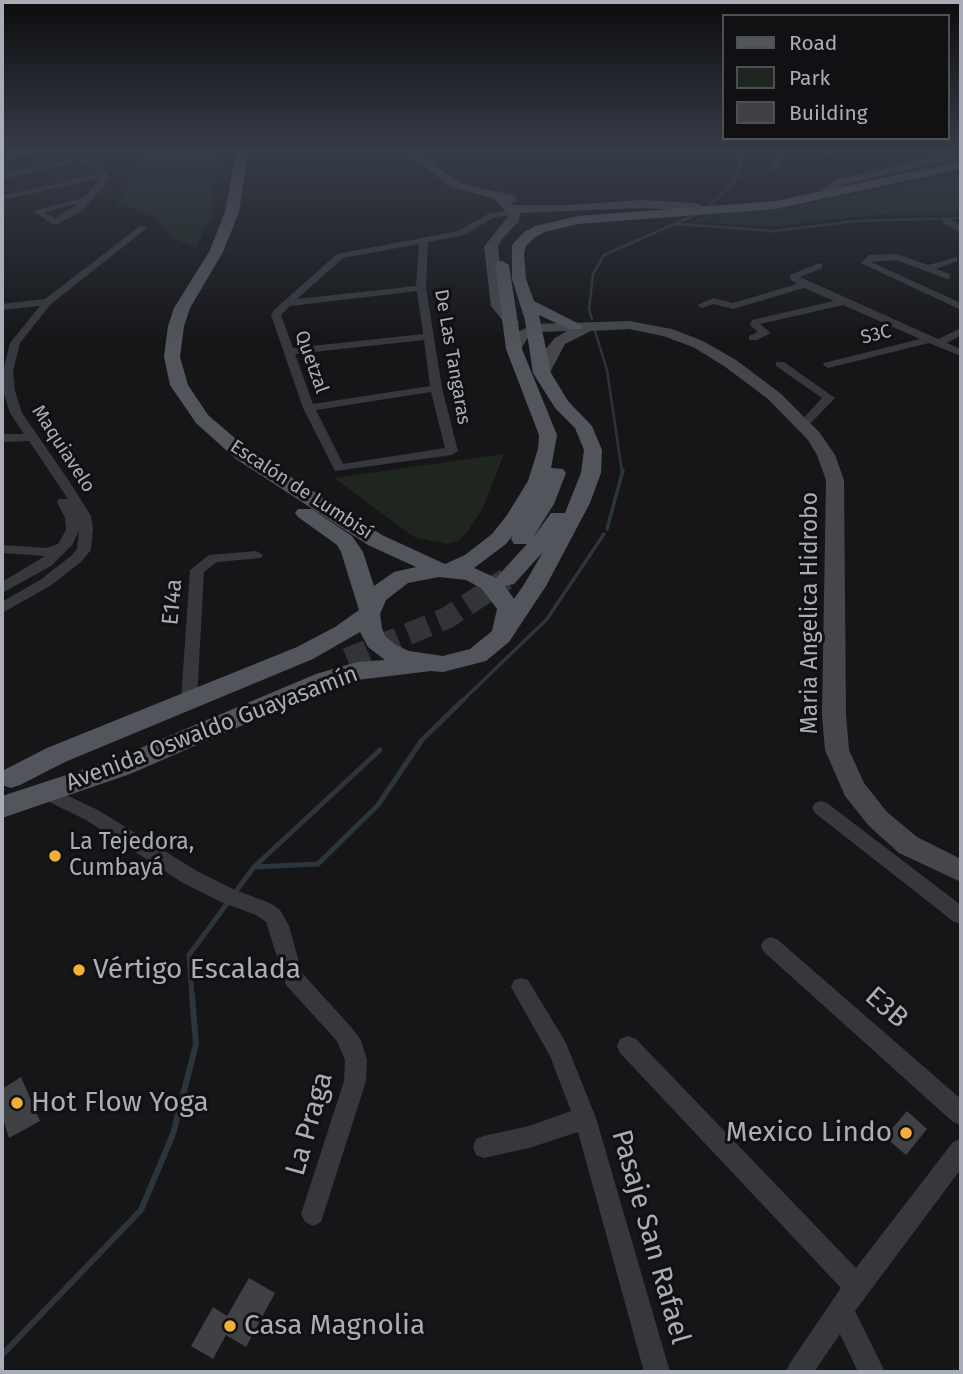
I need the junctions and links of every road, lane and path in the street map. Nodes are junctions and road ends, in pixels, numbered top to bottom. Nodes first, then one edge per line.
1 (47, 217) edge
2 (64, 217) edge
3 (218, 217) edge
4 (230, 217) edge
5 (489, 217) edge
6 (513, 217) edge
7 (561, 217) edge
8 (608, 217) edge
9 (946, 221) dead end
10 (961, 230) edge
11 (424, 241) junction
12 (954, 259) dead end
13 (819, 265) dead end
14 (929, 268) junction
15 (947, 276) dead end
16 (805, 285) junction
17 (421, 288) junction
18 (43, 302) junction
19 (845, 302) junction
20 (287, 303) junction
21 (526, 303) junction
22 (702, 304) dead end
23 (2, 307) edge
24 (961, 307) edge
25 (512, 323) junction
26 (593, 326) junction
27 (534, 328) junction
28 (961, 331) edge
29 (428, 335) junction
30 (753, 338) dead end
31 (936, 341) junction
32 (514, 349) junction
33 (289, 352) junction
34 (961, 353) edge
35 (5, 355) edge
36 (780, 364) dead end
37 (828, 365) dead end
38 (542, 373) junction
39 (436, 388) junction
40 (562, 404) junction
41 (2, 406) edge
42 (309, 408) junction
43 (539, 408) junction
44 (803, 425) junction
45 (194, 435) dead end
46 (2, 438) edge
47 (27, 438) junction
48 (227, 464) dead end
49 (343, 469) joint
50 (63, 547) junction
51 (2, 549) edge
52 (83, 550) junction
53 (256, 555) dead end
54 (49, 556) junction
55 (69, 565) junction
56 (445, 570) junction
57 (2, 588) edge
58 (2, 608) edge
59 (369, 612) junction
60 (507, 625) junction
61 (344, 654) tunnel mouth
62 (425, 663) junction
63 (189, 700) junction
64 (4, 787) edge
65 (45, 792) junction
66 (821, 808) dead end
67 (961, 871) edge
68 (961, 916) edge
69 (771, 947) dead end
70 (520, 987) dead end
71 (628, 1046) dead end
72 (961, 1114) edge
73 (585, 1118) junction
74 (484, 1147) dead end
75 (961, 1150) edge
76 (313, 1214) dead end
77 (857, 1287) junction
78 (841, 1309) junction
79 (657, 1372) edge
80 (799, 1372) edge
81 (872, 1372) edge

1 - 2 street
3 - 45 main road
4 - 56 main road, Escalón de Lumbisí
5 - 11 street, Quetzal
6 - 25 street
7 - 25 main road
8 - 21 main road
9 - 10 street
11 - 17 street, De Las Tangaras
11 - 20 street, Quetzal
12 - 14 street
13 - 16 street
14 - 15 street
14 - 24 street
16 - 19 street
16 - 22 street
17 - 20 street
17 - 29 street, De Las Tangaras
18 - 18 street, Maquiavelo
18 - 23 street
18 - 35 street, Maquiavelo
19 - 30 street
19 - 31 street
20 - 33 street, Quetzal
21 - 26 main road
21 - 27 main road
25 - 32 main road
26 - 27 street, Maria Angelica Hidrobo
26 - 38 street
26 - 44 street, Maria Angelica Hidrobo
27 - 32 street
27 - 38 main road
28 - 31 street, S3C
29 - 33 street
29 - 39 street, De Las Tangaras
31 - 34 street
31 - 37 street, S3C
32 - 43 main road
33 - 42 street, Quetzal
35 - 47 street, Maquiavelo
36 - 44 street
38 - 40 main road
39 - 42 street
39 - 49 street, De Las Tangaras
40 - 43 main road
40 - 60 main road
41 - 47 street, Maquiavelo
42 - 49 street, Quetzal
43 - 56 main road
44 - 67 street, Maria Angelica Hidrobo
46 - 47 street
47 - 50 street, Maquiavelo
47 - 52 street, Maquiavelo
48 - 59 main road, Escalón de Lumbisí
50 - 52 street
50 - 54 street
51 - 54 street
52 - 55 street
53 - 63 street, E14a
54 - 55 street
54 - 57 street
55 - 58 street
56 - 59 main road
56 - 60 main road
59 - 62 main road
59 - 63 main road, Avenida Oswaldo Guayasamín
60 - 62 main road
61 - 64 main road, Avenida Oswaldo Guayasamín
62 - 65 main road, Avenida Oswaldo Guayasamín
63 - 64 main road, Avenida Oswaldo Guayasamín
64 - 65 main road, Avenida Oswaldo Guayasamín
65 - 76 street, La Praga
66 - 68 street
69 - 72 street, E3B
70 - 73 street, Pasaje San Rafael
71 - 77 street
73 - 74 street
73 - 79 street, Pasaje San Rafael
75 - 77 street
77 - 78 street
78 - 80 street
78 - 81 street

